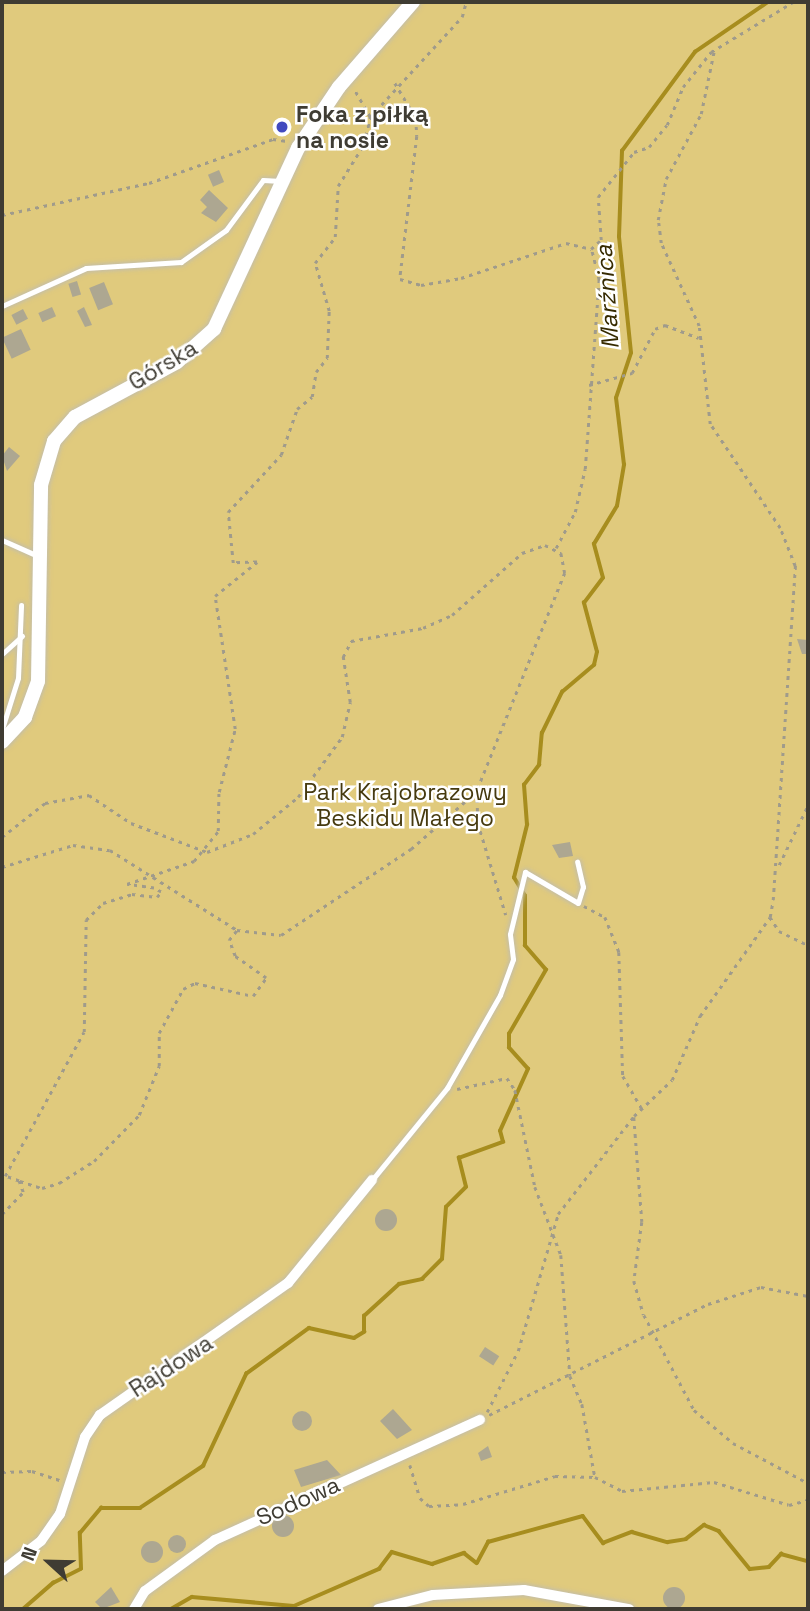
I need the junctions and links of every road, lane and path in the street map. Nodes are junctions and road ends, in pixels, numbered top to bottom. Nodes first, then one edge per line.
1 (413, 2) edge
2 (466, 2) edge
3 (793, 2) edge
4 (714, 51) junction
5 (348, 76) junction
6 (396, 83) junction
7 (370, 117) junction
8 (298, 148) junction
9 (281, 181) junction
10 (2, 215) edge
11 (591, 249) junction
12 (2, 306) edge
13 (701, 340) junction
14 (589, 385) junction
15 (2, 540) edge
16 (556, 548) junction
17 (41, 557) junction
18 (22, 605) dead end
19 (22, 636) junction
20 (2, 654) edge
21 (2, 729) edge
22 (2, 742) edge
23 (477, 791) junction
24 (808, 805) edge
25 (2, 837) edge
26 (207, 852) junction
27 (578, 862) dead end
28 (2, 867) edge
29 (777, 867) junction
30 (155, 878) junction
31 (578, 903) junction
32 (770, 917) junction
33 (237, 930) junction
34 (510, 934) junction
35 (808, 945) edge
36 (447, 1088) junction
37 (642, 1109) junction
38 (634, 1116) junction
39 (372, 1180) joint
40 (19, 1181) junction
41 (2, 1214) edge
42 (553, 1230) junction
43 (808, 1296) edge
44 (655, 1336) junction
45 (570, 1376) junction
46 (480, 1420) junction
47 (407, 1454) junction
48 (2, 1472) edge
49 (595, 1477) junction
50 (808, 1483) edge
51 (72, 1484) junction
52 (808, 1500) edge
53 (2, 1572) edge
54 (383, 1608) edge
55 (135, 1609) edge
56 (629, 1609) edge

1 - 5 street, Górska
2 - 6 path
3 - 4 path
4 - 11 path
4 - 13 path
5 - 7 path
5 - 8 street, Górska
6 - 7 path
6 - 11 path
7 - 26 path
8 - 9 street, Górska
8 - 10 path
9 - 12 lane
9 - 17 street, Górska
11 - 14 path
13 - 14 path
13 - 29 path
14 - 16 path
15 - 17 lane
16 - 23 path
16 - 26 path
17 - 22 street, Górska
18 - 19 lane
19 - 20 lane
19 - 21 lane
23 - 33 path
23 - 34 path
24 - 29 path
25 - 26 path
26 - 30 path
27 - 31 lane
28 - 30 path
29 - 32 path
30 - 33 path
30 - 40 path
31 - 34 lane
31 - 37 path
32 - 35 path
32 - 37 path
33 - 40 path
34 - 36 lane
36 - 39 lane
36 - 42 path
37 - 38 path
38 - 42 path
38 - 44 path
39 - 51 street, Rajdowa
40 - 41 path
42 - 45 path
42 - 46 path
43 - 44 path
44 - 45 path
44 - 50 path
45 - 46 path
45 - 49 path
46 - 47 street, Sodowa
47 - 49 path
47 - 55 street, Sodowa
48 - 51 path
49 - 52 path
51 - 53 street, Rajdowa
54 - 56 street

